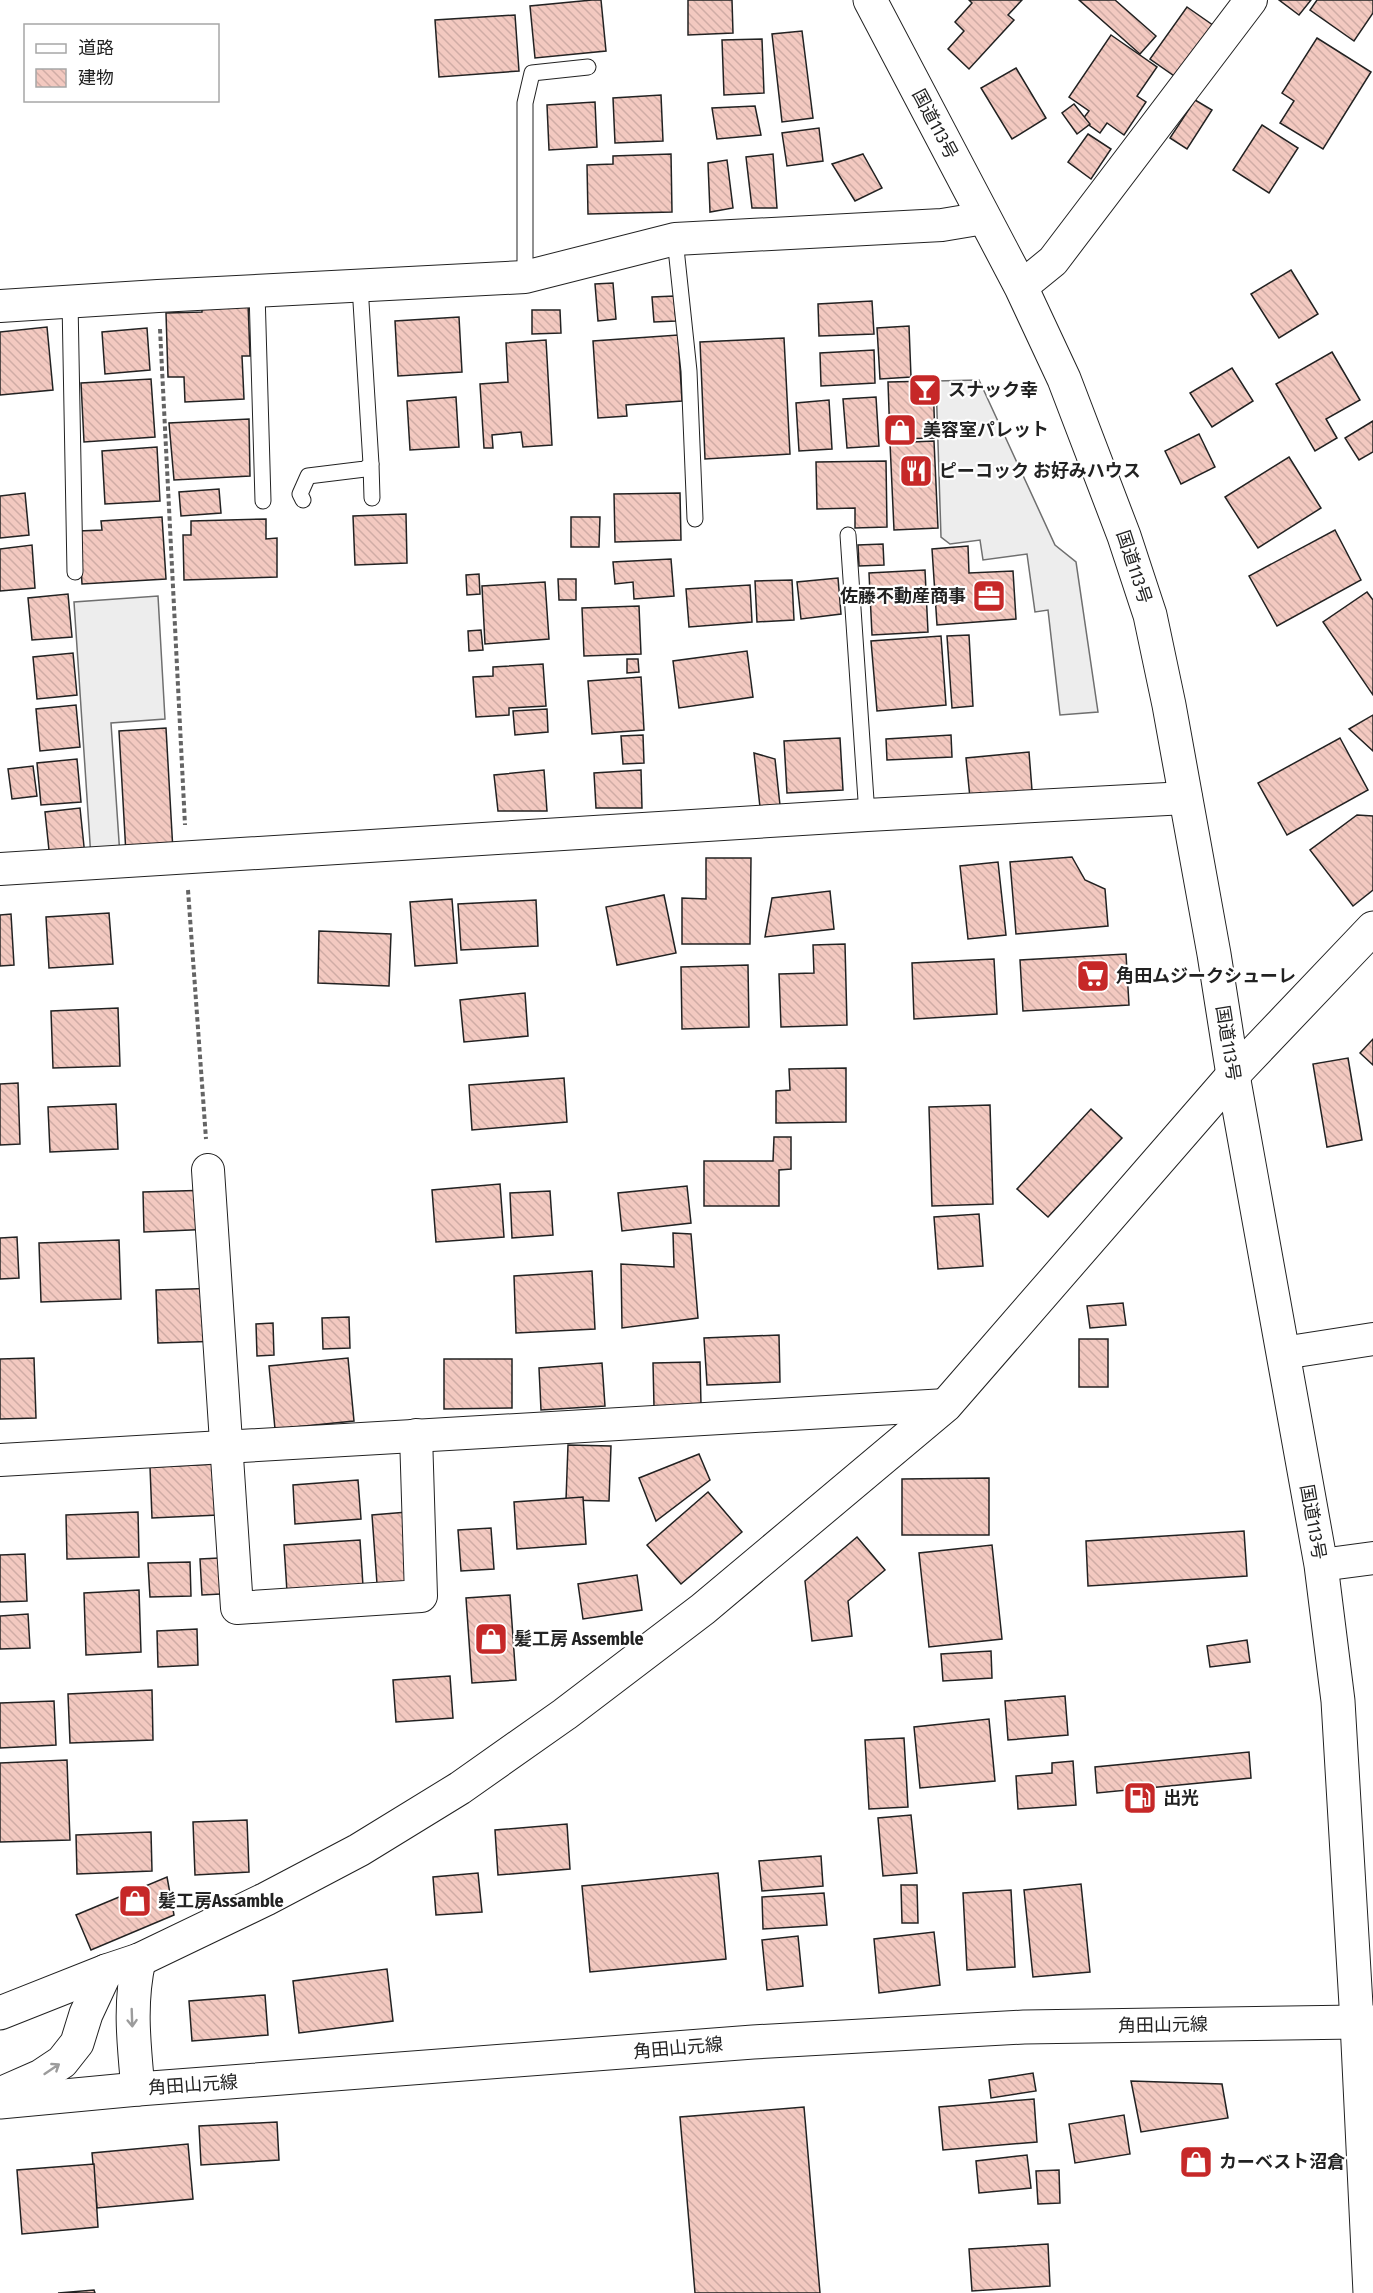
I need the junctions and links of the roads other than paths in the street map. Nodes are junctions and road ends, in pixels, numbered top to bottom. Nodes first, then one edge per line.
1 (870, 0) edge
2 (1251, 0) edge
3 (588, 67) dead end
4 (984, 218) junction
5 (675, 239) junction
6 (525, 277) junction
7 (360, 286) junction
8 (1021, 287) junction
9 (257, 292) junction
10 (70, 301) junction
11 (0, 306) edge
12 (371, 464) junction
13 (372, 498) dead end
14 (303, 500) dead end
15 (263, 501) dead end
16 (695, 519) dead end
17 (848, 535) dead end
18 (75, 572) dead end
19 (1186, 798) junction
20 (867, 814) junction
21 (0, 869) edge
22 (1373, 927) edge
23 (1233, 1075) junction
24 (208, 1170) road end
25 (1373, 1339) edge
26 (1283, 1353) junction
27 (946, 1405) junction
28 (416, 1436) junction
29 (227, 1446) junction
30 (0, 1460) edge
31 (1373, 1558) edge
32 (1321, 1564) junction
33 (139, 1960) junction
34 (106, 1971) junction
35 (0, 2013) edge
36 (1365, 2022) edge
37 (138, 2089) junction
38 (0, 2094) edge
39 (0, 2102) edge
40 (1370, 2293) edge

1 - 4 main road, 国道113号
2 - 8 street
3 - 6 lane
4 - 5 street
4 - 8 main road, 国道113号
5 - 6 street
5 - 16 lane
6 - 7 street
7 - 9 street
7 - 12 lane
8 - 19 main road, 国道113号
9 - 10 street
9 - 15 lane
10 - 11 street
10 - 18 lane
12 - 13 lane
12 - 14 lane
17 - 20 lane
19 - 20 street
19 - 23 main road, 国道113号
20 - 21 street
22 - 23 main road
23 - 26 main road, 国道113号
23 - 27 main road
24 - 29 street
25 - 26 street
26 - 32 main road, 国道113号
27 - 28 street
27 - 33 main road
28 - 29 street
28 - 29 street
29 - 30 street
31 - 32 street
32 - 36 main road, 国道113号
33 - 34 main road
33 -> 37 main road
34 - 35 main road
38 -> 34 main road
36 - 37 main road, 角田山元線
36 - 40 main road, 国道113号
37 - 39 main road, 角田山元線

